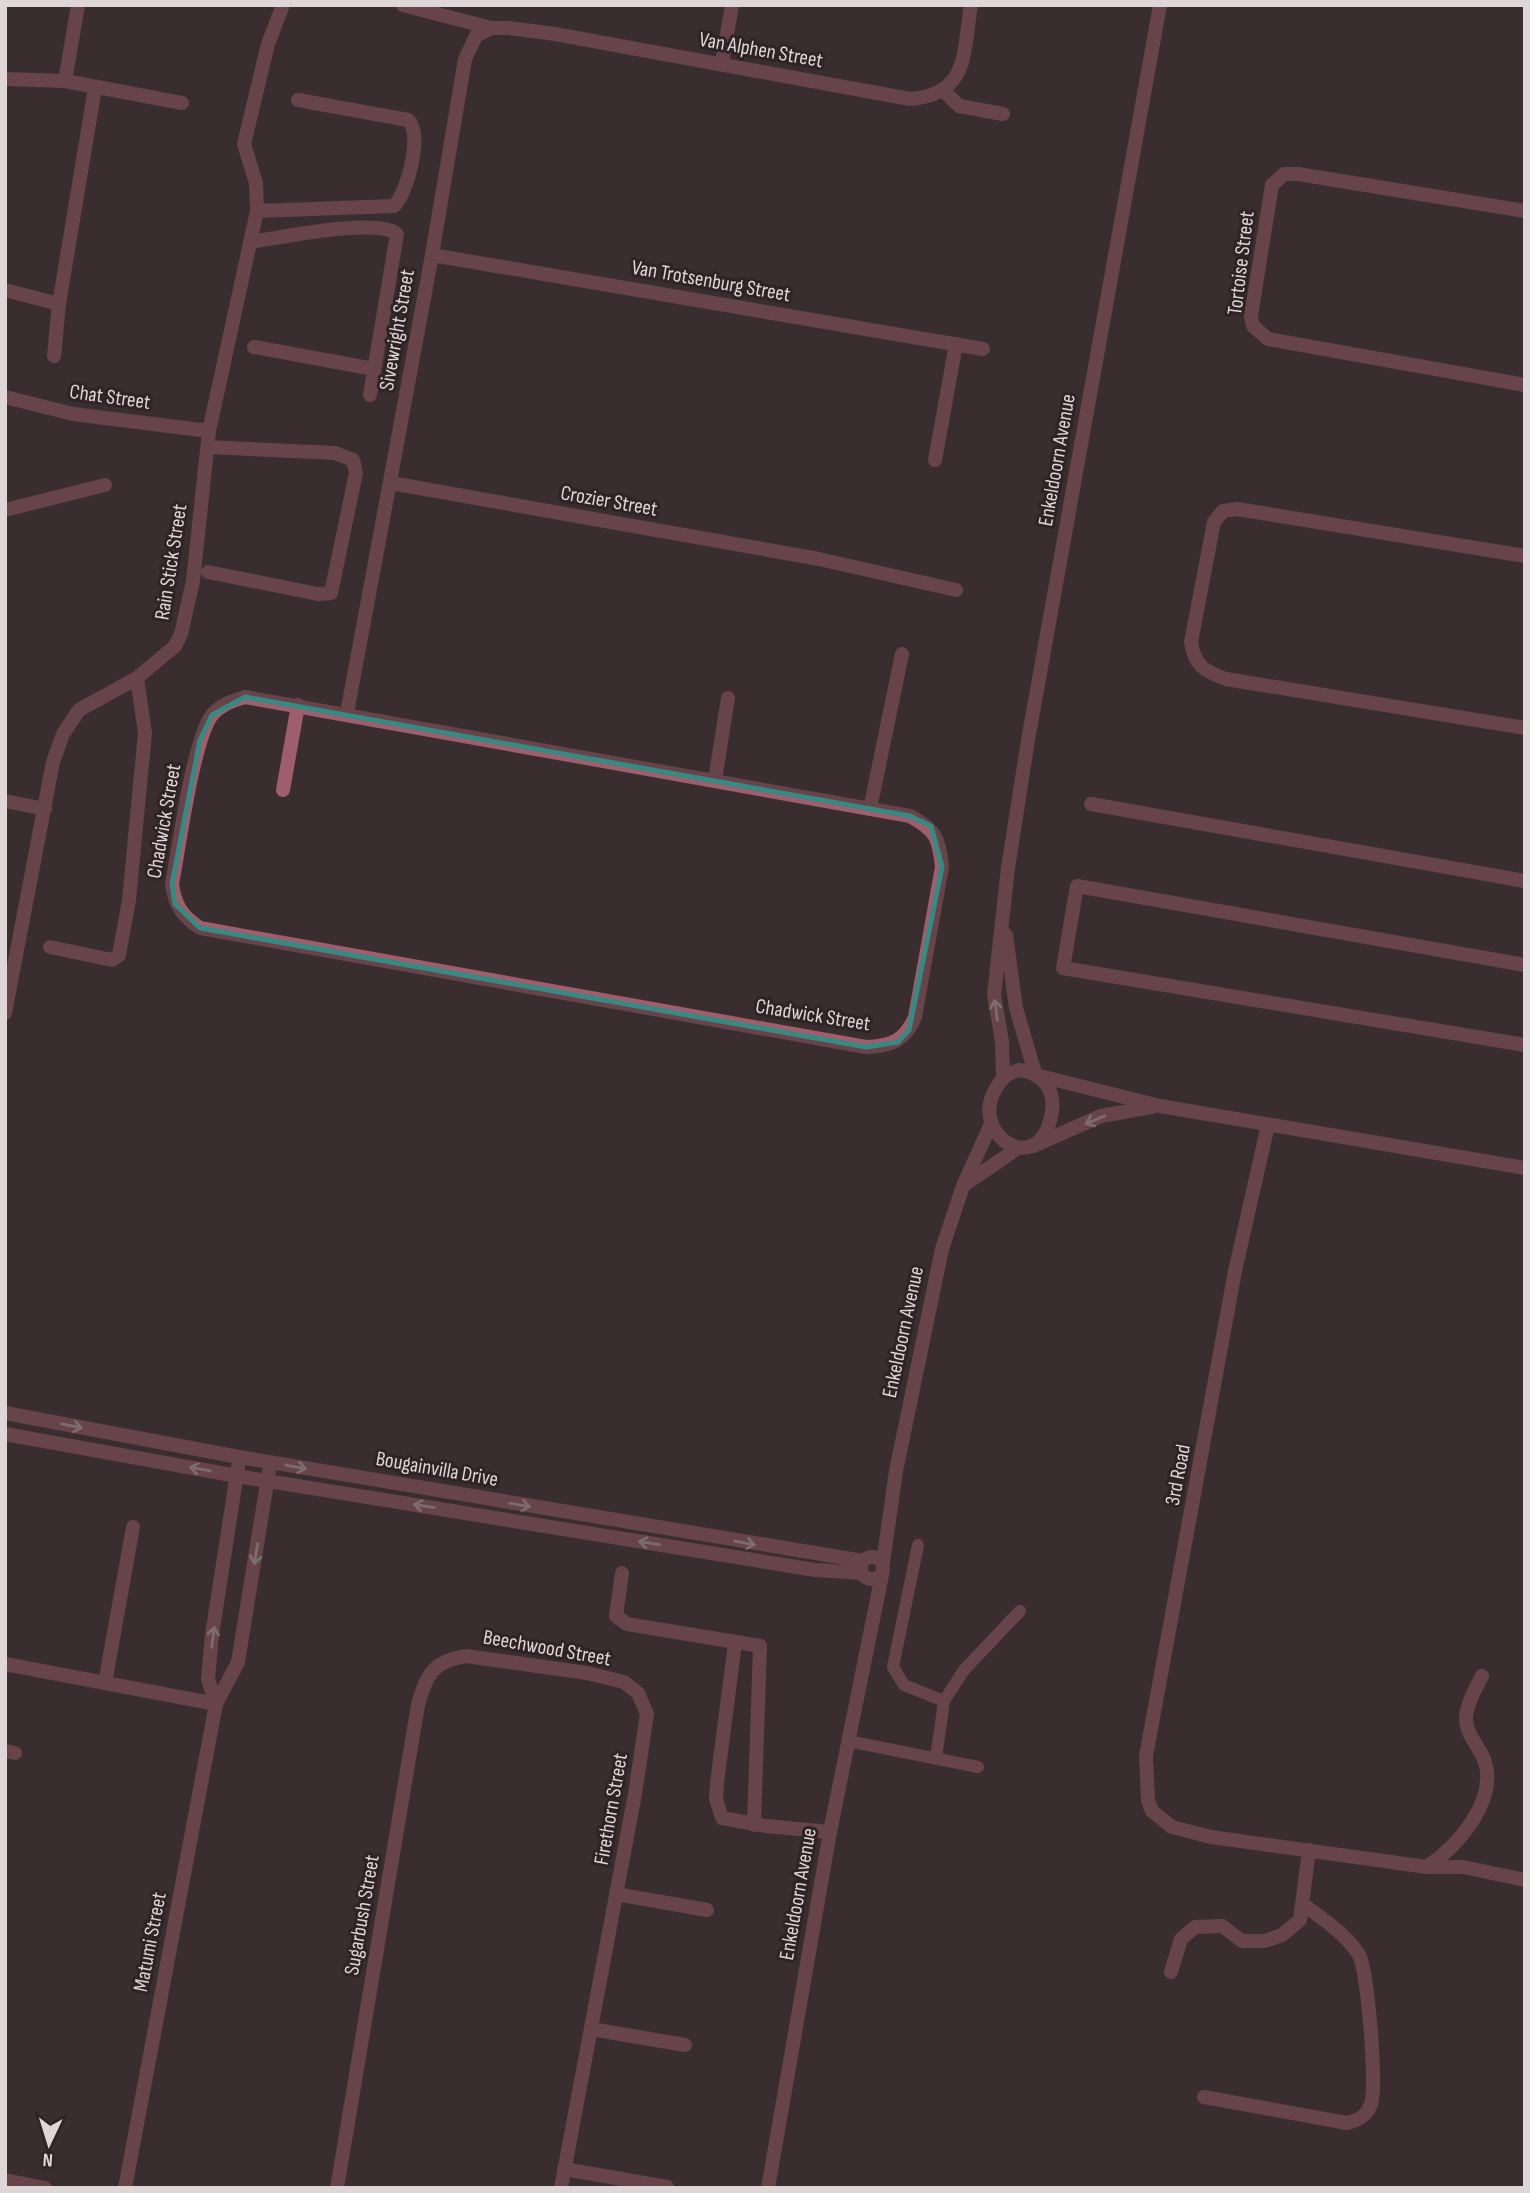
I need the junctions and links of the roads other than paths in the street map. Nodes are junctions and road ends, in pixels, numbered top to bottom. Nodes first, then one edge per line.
1 (78, 5) edge
2 (283, 5) edge
3 (403, 5) edge
4 (732, 5) edge
5 (971, 5) edge
6 (1160, 5) edge
7 (491, 28) junction
8 (722, 64) junction
9 (5, 79) edge
10 (65, 81) junction
11 (949, 87) junction
12 (95, 88) junction
13 (298, 100) dead end
14 (182, 103) dead end
15 (1003, 114) dead end
16 (257, 211) junction
17 (1525, 211) edge
18 (250, 242) junction
19 (432, 255) junction
20 (5, 290) edge
21 (59, 304) junction
22 (956, 344) junction
23 (254, 347) dead end
24 (984, 349) dead end
25 (54, 356) dead end
26 (374, 369) junction
27 (1525, 385) edge
28 (370, 395) dead end
29 (5, 397) edge
30 (209, 431) junction
31 (208, 447) junction
32 (935, 460) dead end
33 (391, 483) junction
34 (105, 485) dead end
35 (5, 510) edge
36 (1525, 556) edge
37 (208, 572) dead end
38 (956, 590) dead end
39 (902, 654) dead end
40 (137, 678) junction
41 (728, 698) dead end
42 (298, 705) junction
43 (347, 713) junction
44 (1525, 728) edge
45 (715, 780) junction
46 (283, 790) dead end
47 (5, 801) edge
48 (1091, 804) dead end
49 (870, 808) junction
50 (45, 809) junction
51 (1525, 881) edge
52 (1004, 923) junction
53 (50, 947) dead end
54 (1525, 965) edge
55 (5, 1013) edge
56 (1525, 1045) edge
57 (1038, 1074) junction
58 (1003, 1078) junction
59 (1160, 1106) junction
60 (990, 1124) junction
61 (1268, 1125) junction
62 (1033, 1146) junction
63 (1018, 1148) junction
64 (1525, 1168) edge
65 (963, 1186) junction
66 (5, 1413) edge
67 (5, 1434) edge
68 (239, 1457) junction
69 (270, 1462) junction
70 (237, 1476) junction
71 (267, 1480) junction
72 (133, 1527) dead end
73 (918, 1545) dead end
74 (871, 1568) junction
75 (622, 1573) dead end
76 (1020, 1611) dead end
77 (736, 1643) junction
78 (447, 1659) joint
79 (5, 1664) edge
80 (1482, 1676) dead end
81 (105, 1683) junction
82 (944, 1701) junction
83 (216, 1704) junction
84 (647, 1732) joint
85 (848, 1741) junction
86 (936, 1758) junction
87 (978, 1767) dead end
88 (754, 1825) junction
89 (830, 1832) junction
90 (1310, 1850) junction
91 (1427, 1867) junction
92 (1525, 1880) edge
93 (616, 1894) junction
94 (1304, 1905) junction
95 (707, 1910) dead end
96 (1171, 1972) dead end
97 (591, 2029) junction
98 (685, 2045) dead end
99 (1204, 2097) dead end
100 (564, 2169) junction
101 (5, 2180) edge
102 (26, 2186) edge
103 (667, 2187) edge
104 (45, 2188) edge
105 (125, 2188) edge
106 (337, 2188) edge
107 (561, 2188) edge
108 (768, 2188) edge

1 - 10 street
2 - 16 street, Rain Stick Street
3 - 7 street
4 - 8 street
5 - 11 street
6 - 52 street, Enkeldoorn Avenue
7 - 8 street, Van Alphen Street
7 - 19 street, Sivewright Street
8 - 11 street, Van Alphen Street
9 - 10 street
10 - 12 street
11 - 15 street
12 - 14 street
12 - 21 street
13 - 16 street
16 - 18 street, Rain Stick Street
17 - 27 street, Tortoise Street
18 - 26 street
18 - 30 street, Rain Stick Street
19 - 22 street, Van Trotsenburg Street
19 - 33 street, Sivewright Street
20 - 21 street
21 - 25 street
22 - 24 street, Van Trotsenburg Street
22 - 32 street
23 - 26 street
26 - 28 street
29 - 30 street, Chat Street
30 - 31 street, Rain Stick Street
31 - 37 street
31 - 40 street, Rain Stick Street
33 - 38 street, Crozier Street
33 - 43 street, Sivewright Street
34 - 35 street
36 - 44 street
39 - 49 street
40 - 50 street, Rain Stick Street
40 - 53 street
41 - 45 street
42 - 43 street, Chadwick Street
42 - 46 street
42 - 49 street, Chadwick Street
43 - 45 street, Chadwick Street
45 - 49 street, Chadwick Street
47 - 50 street
48 - 51 street
50 - 55 street, Rain Stick Street
52 - 57 street, Enkeldoorn Avenue
58 -> 52 street, Enkeldoorn Avenue
54 - 56 street
57 - 58 street
57 - 59 street
57 - 62 street, Enkeldoorn Avenue
58 - 60 street, Enkeldoorn Avenue
59 - 61 street
59 -> 62 street
60 - 63 street
60 - 65 street, Enkeldoorn Avenue
61 - 64 street
61 - 90 street, 3rd Road
62 - 63 street
63 - 65 street
65 - 74 street, Enkeldoorn Avenue
66 -> 68 street, Bougainvilla Drive
70 -> 67 street, Bougainvilla Drive
68 - 69 street, Bougainvilla Drive
68 - 70 street, Matumi Street
69 - 71 street, Matumi Street
69 -> 74 street, Bougainvilla Drive
70 - 71 street, Bougainvilla Drive
83 -> 70 street, Matumi Street
74 -> 71 street, Bougainvilla Drive
71 -> 83 street, Matumi Street
72 - 81 street
73 - 82 lane
74 - 85 street, Enkeldoorn Avenue
75 - 77 street
76 - 82 lane
77 - 88 street
77 - 88 street
78 - 84 street, Beechwood Street
78 - 106 street, Sugarbush Street
79 - 81 street
80 - 91 street
81 - 83 street
82 - 86 lane
83 - 105 street, Matumi Street
84 - 93 street, Firethorn Street
85 - 86 lane
85 - 89 street, Enkeldoorn Avenue
86 - 87 lane
88 - 89 street
89 - 108 street, Enkeldoorn Avenue
90 - 91 street, 3rd Road
90 - 94 street
91 - 92 street, 3rd Road
93 - 95 street, Firethorn Street
93 - 97 street, Firethorn Street
94 - 96 street
94 - 99 street
97 - 98 street
97 - 100 street, Firethorn Street
100 - 103 street
100 - 107 street, Firethorn Street
101 - 102 street
102 - 104 street

